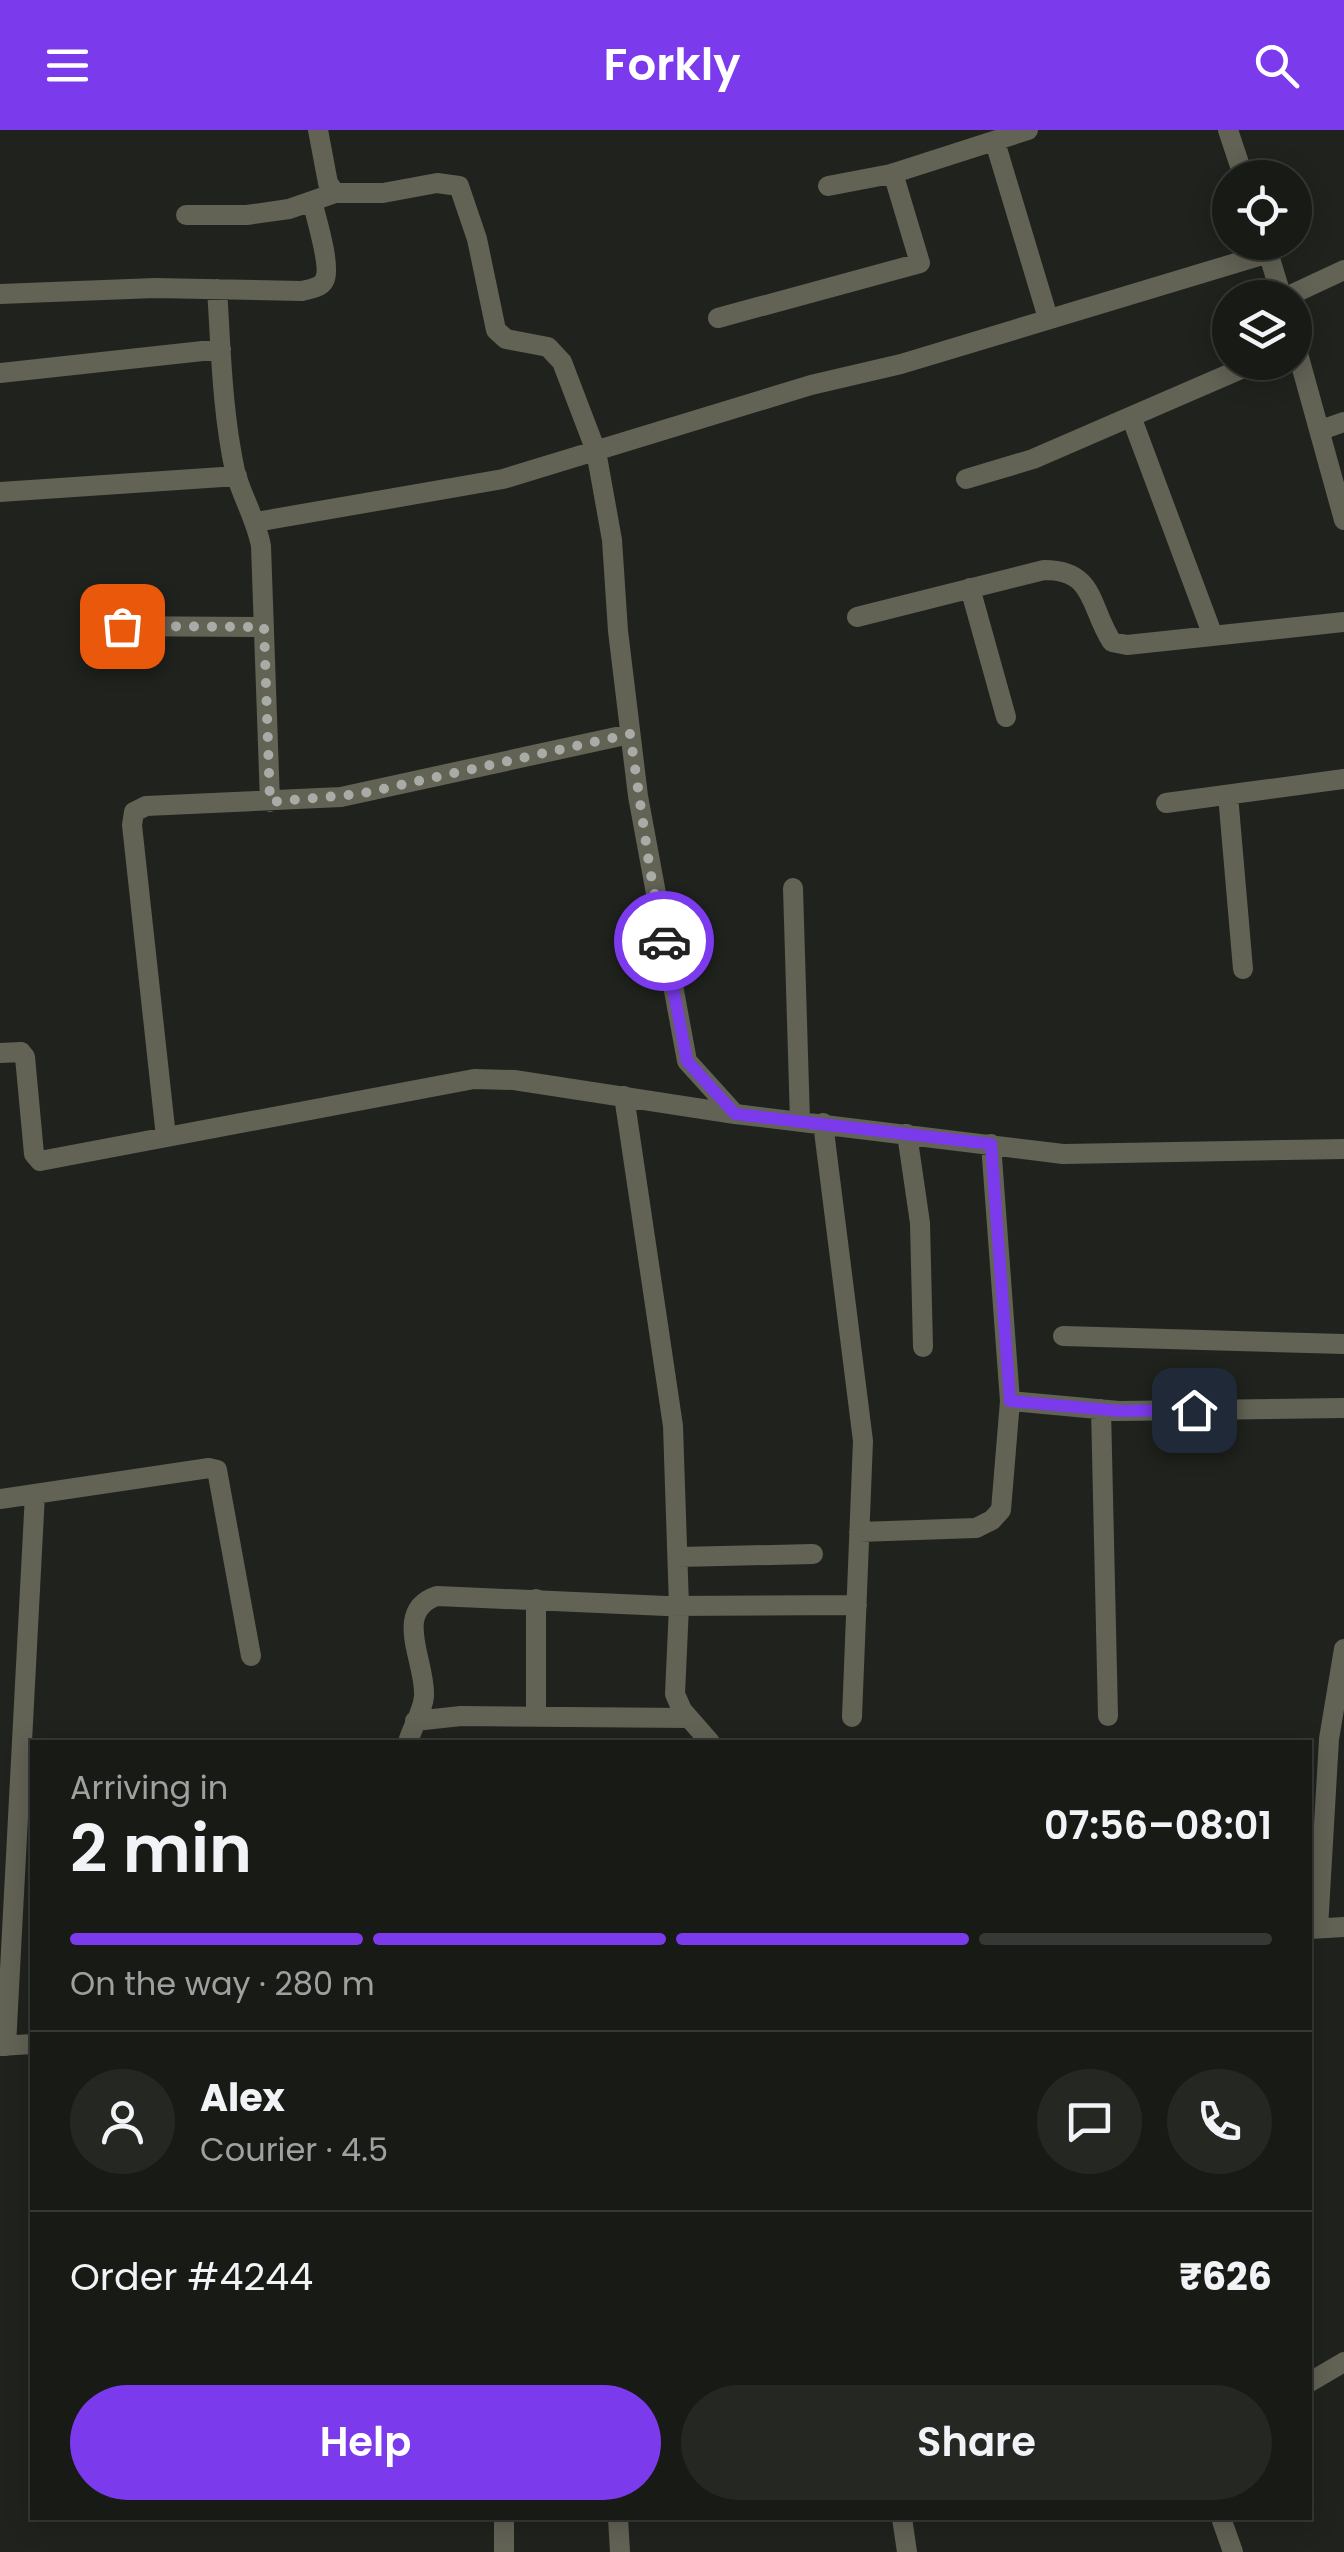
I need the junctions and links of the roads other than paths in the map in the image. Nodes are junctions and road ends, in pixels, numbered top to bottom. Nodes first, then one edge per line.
1 (318, 130) edge
2 (1028, 130) edge
3 (1228, 130) edge
4 (995, 142) junction
5 (1238, 160) edge
6 (894, 173) junction
7 (828, 186) dead end
8 (335, 193) junction
9 (312, 202) junction
10 (186, 215) dead end
11 (1229, 260) edge
12 (1344, 270) edge
13 (1312, 285) edge
14 (217, 289) junction
15 (0, 294) edge
16 (718, 318) dead end
17 (1048, 318) junction
18 (221, 350) junction
19 (0, 373) edge
20 (1218, 380) edge
21 (1306, 380) edge
22 (1132, 419) junction
23 (1344, 422) edge
24 (1321, 430) junction
25 (596, 450) junction
26 (236, 476) junction
27 (966, 479) dead end
28 (0, 492) edge
29 (1344, 520) edge
30 (256, 522) junction
31 (970, 588) junction
32 (857, 617) dead end
33 (1344, 622) edge
34 (99, 626) dead end
35 (264, 627) junction
36 (1213, 636) junction
37 (1006, 718) dead end
38 (630, 734) junction
39 (1344, 780) edge
40 (1228, 795) junction
41 (270, 802) junction
42 (1166, 803) dead end
43 (793, 888) dead end
44 (1244, 968) dead end
45 (0, 1053) edge
46 (624, 1096) junction
47 (735, 1114) junction
48 (800, 1121) junction
49 (824, 1123) junction
50 (907, 1134) junction
51 (166, 1137) junction
52 (991, 1144) junction
53 (1344, 1149) edge
54 (1064, 1336) dead end
55 (1344, 1344) edge
56 (924, 1346) dead end
57 (1010, 1401) junction
58 (1344, 1408) edge
59 (1101, 1409) junction
60 (35, 1494) junction
61 (0, 1499) edge
62 (860, 1532) junction
63 (812, 1554) dead end
64 (679, 1558) junction
65 (536, 1600) junction
66 (680, 1606) junction
67 (856, 1606) junction
68 (1344, 1649) edge
69 (250, 1656) dead end
70 (536, 1716) junction
71 (1108, 1716) dead end
72 (852, 1717) dead end
73 (688, 1718) junction
74 (416, 1721) junction
75 (409, 1740) edge
76 (708, 1740) edge
77 (10, 1773) edge
78 (1344, 1927) edge
79 (1314, 1928) edge
80 (30, 2044) edge
81 (3, 2046) edge
82 (1344, 2362) edge
83 (1312, 2381) edge
84 (504, 2520) edge
85 (618, 2520) edge
86 (902, 2520) edge
87 (1222, 2520) edge
88 (504, 2552) edge
89 (620, 2552) edge
90 (907, 2552) edge
91 (1233, 2552) edge

1 - 8 street
2 - 4 street
3 - 5 street
4 - 6 street
4 - 17 street
6 - 7 street
6 - 16 street
8 - 9 street
8 - 25 street
9 - 10 street
9 - 14 street
11 - 17 street
12 - 13 street
14 - 15 street
14 - 18 street
17 - 25 street
18 - 19 street
18 - 26 street
20 - 22 street
21 - 24 street
22 - 27 street
22 - 36 street
23 - 24 street
24 - 29 street
25 - 30 street
25 - 38 street
26 - 28 street
26 - 30 street
30 - 35 street
31 - 32 street
31 - 36 street
31 - 37 street
33 - 36 street
34 - 35 street
35 - 41 street
38 - 41 street
38 - 47 street
39 - 40 street
40 - 42 street
40 - 44 street
41 - 51 street
43 - 48 street
45 - 51 street
46 - 47 street
46 - 51 street
46 - 64 street
47 - 48 street
48 - 49 street
49 - 50 street
49 - 62 street
50 - 52 street
50 - 56 street
52 - 53 street
52 - 57 street
54 - 55 street
57 - 59 street
57 - 62 street
58 - 59 street
59 - 71 street
60 - 61 street
60 - 69 street
60 - 77 street
62 - 67 street
63 - 64 street
64 - 66 street
65 - 66 street
65 - 70 street
65 - 74 street
66 - 67 street
66 - 73 street
67 - 72 street
68 - 79 street
70 - 73 street
70 - 74 street
73 - 76 street
74 - 75 street
77 - 81 street
78 - 79 street
80 - 81 street
82 - 83 street
84 - 88 street
85 - 89 street
86 - 90 street
87 - 91 street

